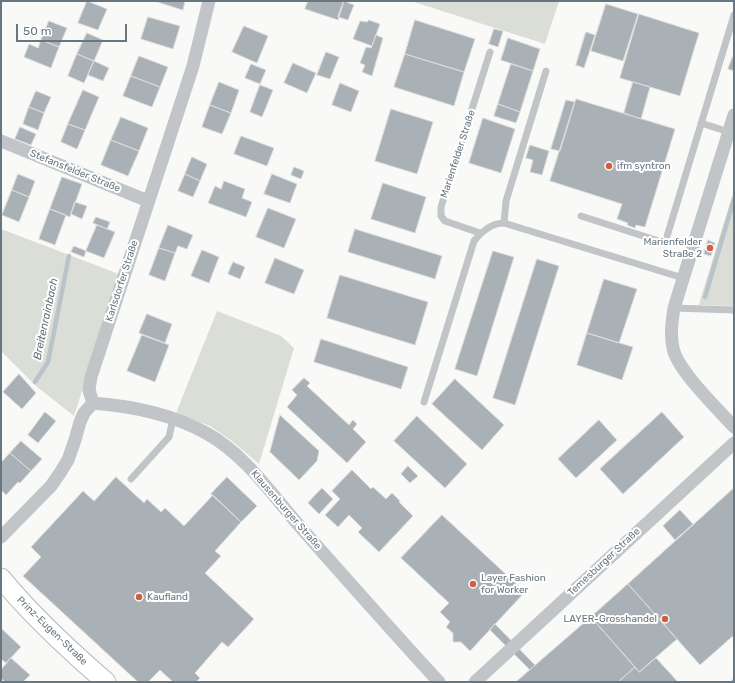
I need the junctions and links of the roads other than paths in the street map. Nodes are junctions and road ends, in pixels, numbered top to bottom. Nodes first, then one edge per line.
1 (209, 1) edge
2 (734, 15) edge
3 (490, 52) dead end
4 (546, 71) dead end
5 (734, 115) edge
6 (701, 123) junction
7 (729, 132) junction
8 (1, 141) edge
9 (148, 201) junction
10 (581, 216) dead end
11 (504, 223) junction
12 (480, 233) junction
13 (683, 278) junction
14 (674, 308) junction
15 (734, 310) edge
16 (424, 402) dead end
17 (93, 403) junction
18 (173, 419) junction
19 (734, 426) edge
20 (734, 442) edge
21 (131, 479) dead end
22 (1, 537) edge
23 (1, 578) edge
24 (106, 682) edge
25 (439, 682) edge
26 (475, 682) edge

1 - 9 street, Karlsdorfer Straße
2 - 6 lane
3 - 12 lane, Marienfelder Straße
4 - 11 lane
5 - 7 street
6 - 7 lane
6 - 10 lane
7 - 13 street
8 - 9 street, Stefansfelder Straße
9 - 17 street, Karlsdorfer Straße
11 - 12 lane
11 - 13 lane
12 - 16 lane
13 - 14 street
14 - 15 lane
14 - 19 street
17 - 18 street, Klausenburger Straße
17 - 22 street
18 - 21 lane
18 - 25 street, Klausenburger Straße
20 - 26 street, Temesburger Straße
23 - 24 street, Prinz-Eugen-Straße

